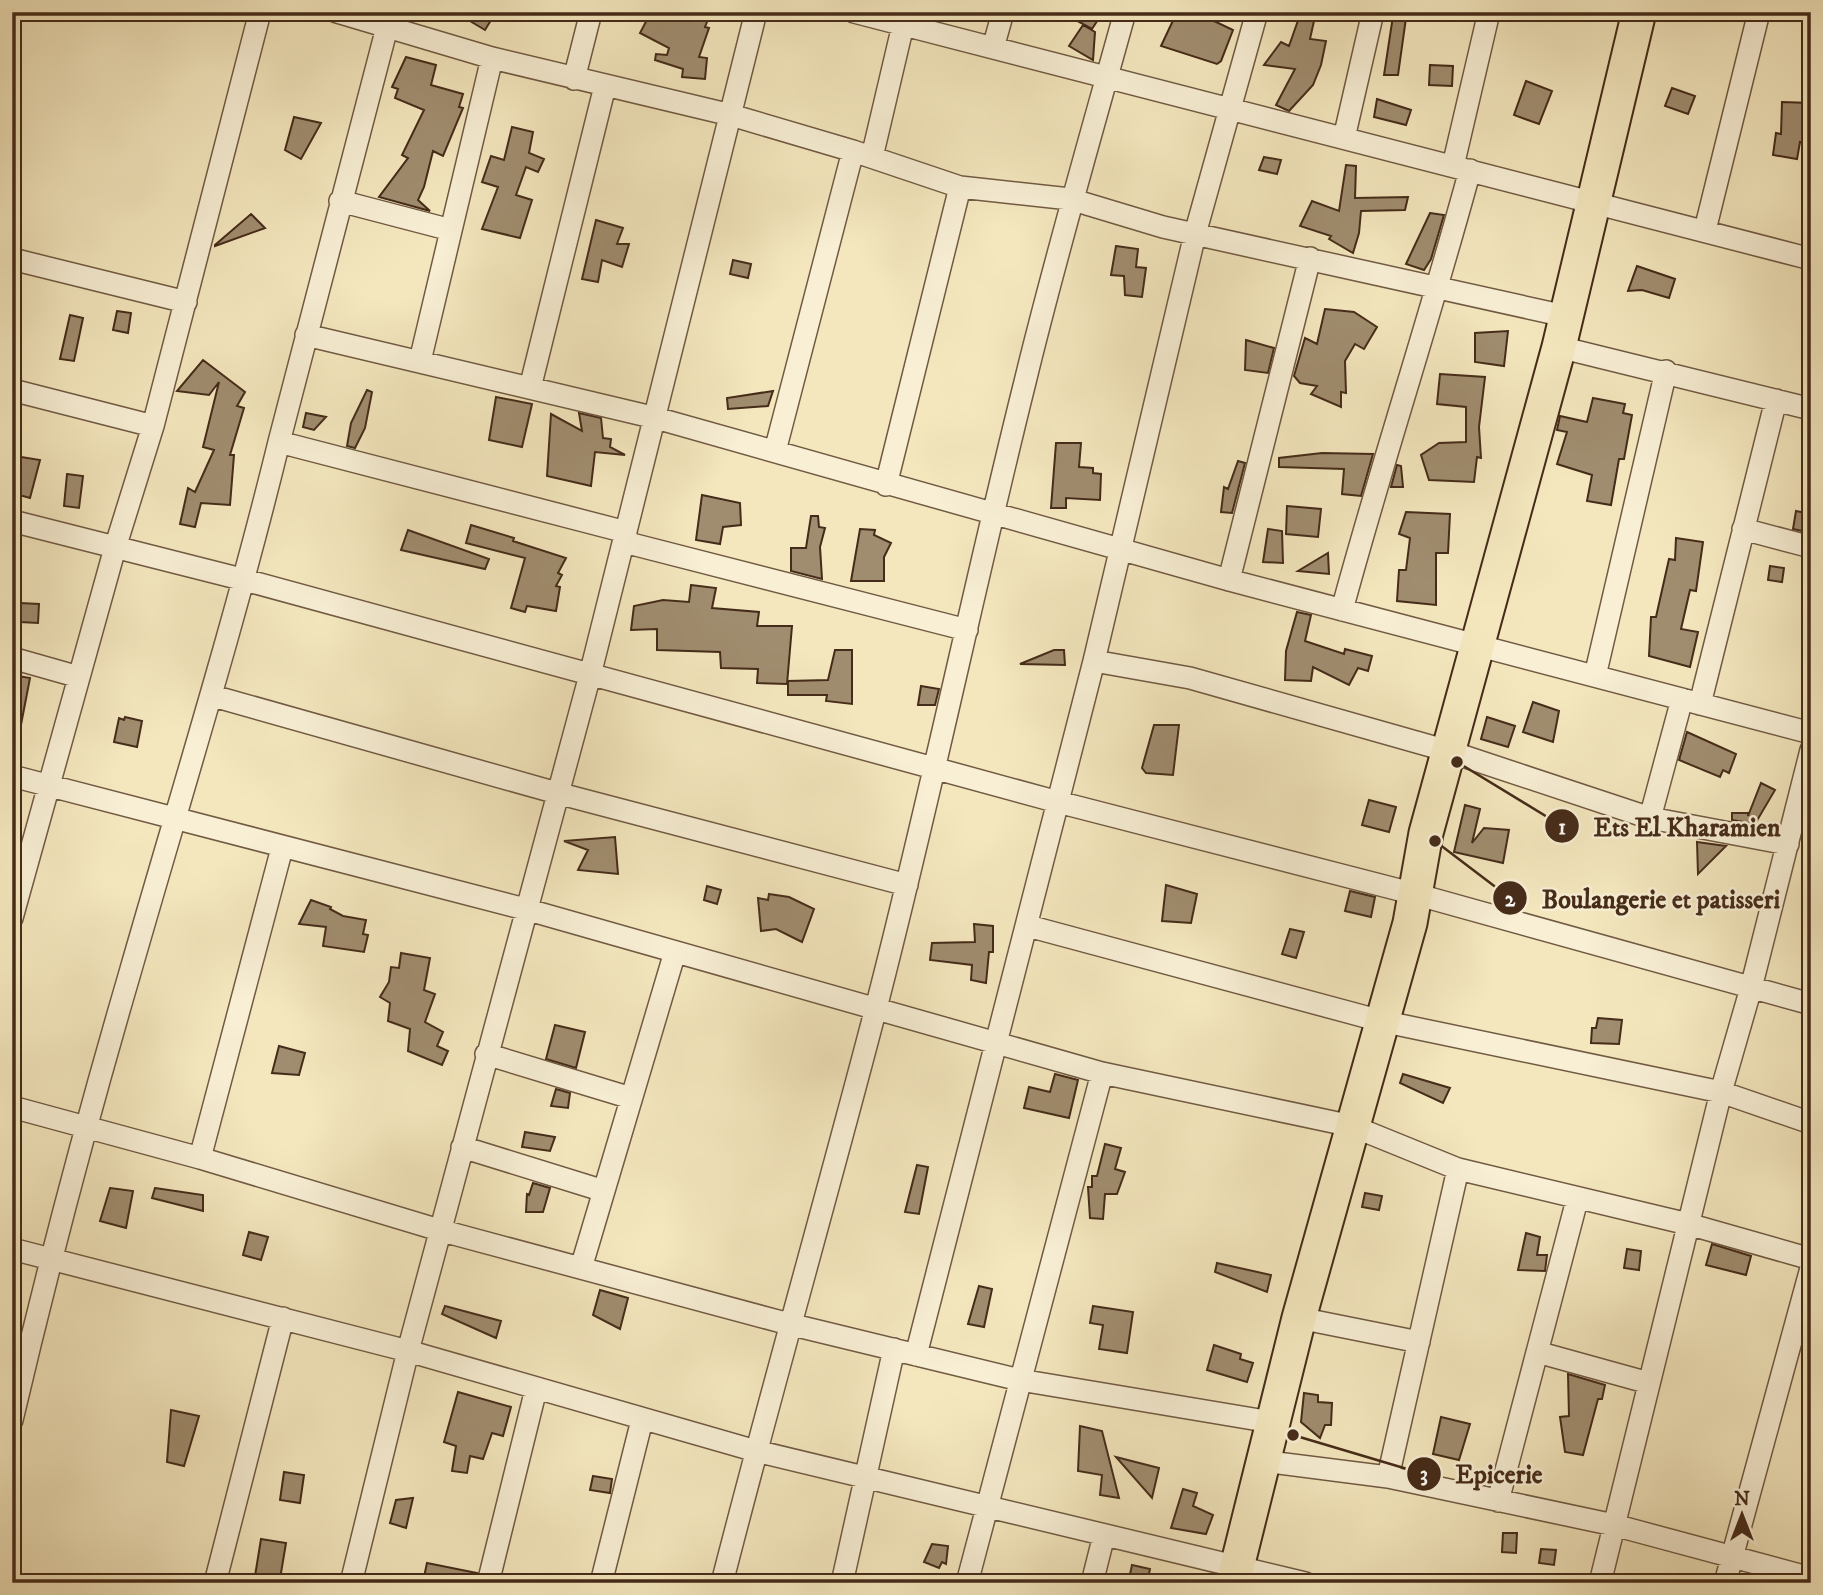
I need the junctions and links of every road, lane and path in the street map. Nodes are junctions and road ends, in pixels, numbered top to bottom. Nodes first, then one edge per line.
1 (260, 12) edge
2 (337, 12) edge
3 (591, 12) edge
4 (756, 12) edge
5 (854, 12) edge
6 (1003, 12) edge
7 (1125, 12) edge
8 (1257, 12) edge
9 (1373, 12) edge
10 (1489, 12) edge
11 (1639, 12) edge
12 (1759, 12) edge
13 (893, 19) edge
14 (389, 20) edge
15 (993, 48) junction
16 (492, 58) junction
17 (1107, 78) junction
18 (574, 79) junction
19 (605, 86) junction
20 (1231, 109) junction
21 (731, 115) junction
22 (1343, 138) junction
23 (862, 154) junction
24 (1462, 168) junction
25 (960, 187) junction
26 (1070, 199) junction
27 (340, 201) junction
28 (1592, 201) junction
29 (451, 230) junction
30 (1705, 230) junction
31 (1195, 234) junction
32 (1310, 258) junction
33 (12, 259) edge
34 (1811, 260) edge
35 (1438, 288) junction
36 (186, 302) junction
37 (1562, 331) junction
38 (306, 335) junction
39 (420, 361) junction
40 (1666, 371) junction
41 (530, 388) junction
42 (12, 390) edge
43 (1776, 400) junction
44 (1811, 409) edge
45 (656, 418) junction
46 (153, 426) junction
47 (279, 442) junction
48 (775, 451) junction
49 (886, 485) junction
50 (994, 514) junction
51 (12, 521) edge
52 (1743, 529) junction
53 (625, 537) junction
54 (1811, 547) edge
55 (115, 548) junction
56 (1122, 549) junction
57 (245, 580) junction
58 (1229, 580) junction
59 (1342, 610) junction
60 (967, 630) junction
61 (1477, 645) junction
62 (12, 658) edge
63 (1094, 661) junction
64 (590, 675) junction
65 (1595, 676) junction
66 (79, 677) junction
67 (213, 696) junction
68 (1691, 701) junction
69 (1811, 733) edge
70 (1811, 750) edge
71 (1448, 751) junction
72 (936, 768) junction
73 (12, 776) edge
74 (48, 785) junction
75 (557, 793) junction
76 (1058, 802) junction
77 (177, 818) junction
78 (1650, 818) junction
79 (1788, 844) junction
80 (282, 848) junction
81 (907, 885) junction
82 (1415, 894) junction
83 (525, 909) junction
84 (12, 918) edge
85 (1028, 926) junction
86 (675, 952) junction
87 (1751, 988) junction
88 (1811, 1004) edge
89 (876, 1010) junction
90 (1381, 1021) junction
91 (996, 1043) junction
92 (486, 1054) junction
93 (1102, 1073) junction
94 (1721, 1092) junction
95 (631, 1098) junction
96 (12, 1107) edge
97 (1811, 1123) edge
98 (1352, 1126) junction
99 (87, 1127) junction
100 (462, 1147) junction
101 (200, 1158) junction
102 (1458, 1169) junction
103 (604, 1191) junction
104 (1577, 1200) junction
105 (1688, 1224) junction
106 (439, 1230) junction
107 (12, 1249) edge
108 (50, 1258) junction
109 (1811, 1259) edge
110 (580, 1268) junction
111 (1811, 1268) edge
112 (283, 1318) junction
113 (1299, 1318) junction
114 (789, 1324) junction
115 (1419, 1342) junction
116 (894, 1349) junction
117 (408, 1351) junction
118 (1537, 1352) junction
119 (916, 1355) junction
120 (1020, 1380) junction
121 (1649, 1383) junction
122 (536, 1389) junction
123 (12, 1420) edge
124 (642, 1420) junction
125 (1271, 1422) junction
126 (756, 1451) junction
127 (1262, 1461) junction
128 (1388, 1477) junction
129 (864, 1478) junction
130 (1498, 1500) junction
131 (985, 1506) junction
132 (1614, 1525) junction
133 (1104, 1535) junction
134 (1732, 1557) junction
135 (1235, 1574) edge
136 (1811, 1578) edge
137 (215, 1583) edge
138 (351, 1583) edge
139 (488, 1583) edge
140 (601, 1583) edge
141 (722, 1583) edge
142 (842, 1583) edge
143 (967, 1583) edge
144 (1092, 1583) edge
145 (1305, 1583) edge
146 (1600, 1583) edge
147 (1725, 1583) edge

1 - 36 street
2 - 14 street
3 - 18 street
4 - 21 street
5 - 13 street
6 - 15 street
7 - 17 street
8 - 20 street
9 - 22 street
10 - 24 street
11 - 28 main road
12 - 30 street
13 - 15 street
13 - 23 street
14 - 16 street
14 - 27 street
15 - 17 street
16 - 18 street
16 - 29 street
17 - 20 street
17 - 26 street
18 - 19 street
19 - 21 street
19 - 41 street
20 - 22 street
20 - 31 street
21 - 23 street
21 - 45 street
22 - 24 street
23 - 25 street
23 - 48 street
24 - 28 street
24 - 35 street
25 - 26 street
25 - 49 street
26 - 31 street
26 - 50 street
27 - 29 street
27 - 38 street
28 - 30 street
28 - 37 main road
29 - 39 street
30 - 34 street
31 - 32 street
31 - 56 street
32 - 35 street
32 - 58 street
33 - 36 street
35 - 37 street
35 - 59 street
36 - 46 street
37 - 40 street
37 - 61 main road
38 - 39 street
38 - 47 street
39 - 41 street
40 - 43 street
40 - 65 street
41 - 45 street
42 - 46 street
43 - 44 street
43 - 52 street
45 - 48 street
45 - 53 street
46 - 55 street
47 - 53 street
47 - 57 street
48 - 49 street
49 - 50 street
50 - 56 street
50 - 60 street
51 - 55 street
52 - 54 street
52 - 68 street
53 - 60 street
53 - 64 street
55 - 57 street
55 - 66 street
56 - 58 street
56 - 63 street
57 - 64 street
57 - 67 street
58 - 59 street
59 - 61 street
60 - 72 street
61 - 65 street
61 - 71 main road
62 - 66 street
63 - 71 street
63 - 76 street
64 - 72 street
64 - 75 street
65 - 68 street
66 - 74 street
67 - 75 street
67 - 77 street
68 - 69 street
68 - 78 street
70 - 79 street
71 - 78 street
71 - 82 main road
72 - 76 street
72 - 81 street
73 - 74 street
74 - 77 street
74 - 84 street
75 - 81 street
75 - 83 street
76 - 82 street
76 - 85 street
77 - 80 street
77 - 99 street
78 - 79 street
79 - 87 street
80 - 83 street
80 - 101 street
81 - 89 street
82 - 87 street
82 - 90 main road
83 - 86 street
83 - 92 street
85 - 90 street
85 - 91 street
86 - 89 street
86 - 95 street
87 - 88 street
87 - 94 street
89 - 91 street
89 - 114 street
90 - 94 street
90 - 98 main road
91 - 93 street
91 - 119 street
92 - 95 street
92 - 100 street
93 - 98 street
93 - 120 street
94 - 97 street
94 - 105 street
95 - 103 street
96 - 99 street
98 - 102 street
98 - 113 main road
99 - 101 street
99 - 108 street
100 - 103 street
100 - 106 street
101 - 106 street
102 - 104 street
102 - 115 street
103 - 110 street
104 - 105 street
104 - 118 street
105 - 109 street
105 - 121 street
106 - 110 street
106 - 117 street
107 - 108 street
108 - 112 street
108 - 123 street
110 - 114 street
111 - 134 street
112 - 117 street
112 - 137 street
113 - 115 street
113 - 125 main road
114 - 116 street
114 - 126 street
115 - 128 street
116 - 119 street
116 - 129 street
117 - 122 street
117 - 138 street
118 - 121 street
118 - 130 street
119 - 120 street
120 - 125 street
120 - 131 street
121 - 132 street
122 - 124 street
122 - 139 street
124 - 126 street
124 - 140 street
125 - 127 main road
126 - 129 street
126 - 141 street
127 - 128 street
127 - 135 main road
128 - 130 street
129 - 131 street
129 - 142 street
130 - 132 street
131 - 133 street
131 - 143 street
132 - 134 street
132 - 146 street
133 - 135 street
133 - 144 street
134 - 136 street
134 - 147 street
135 - 145 street

